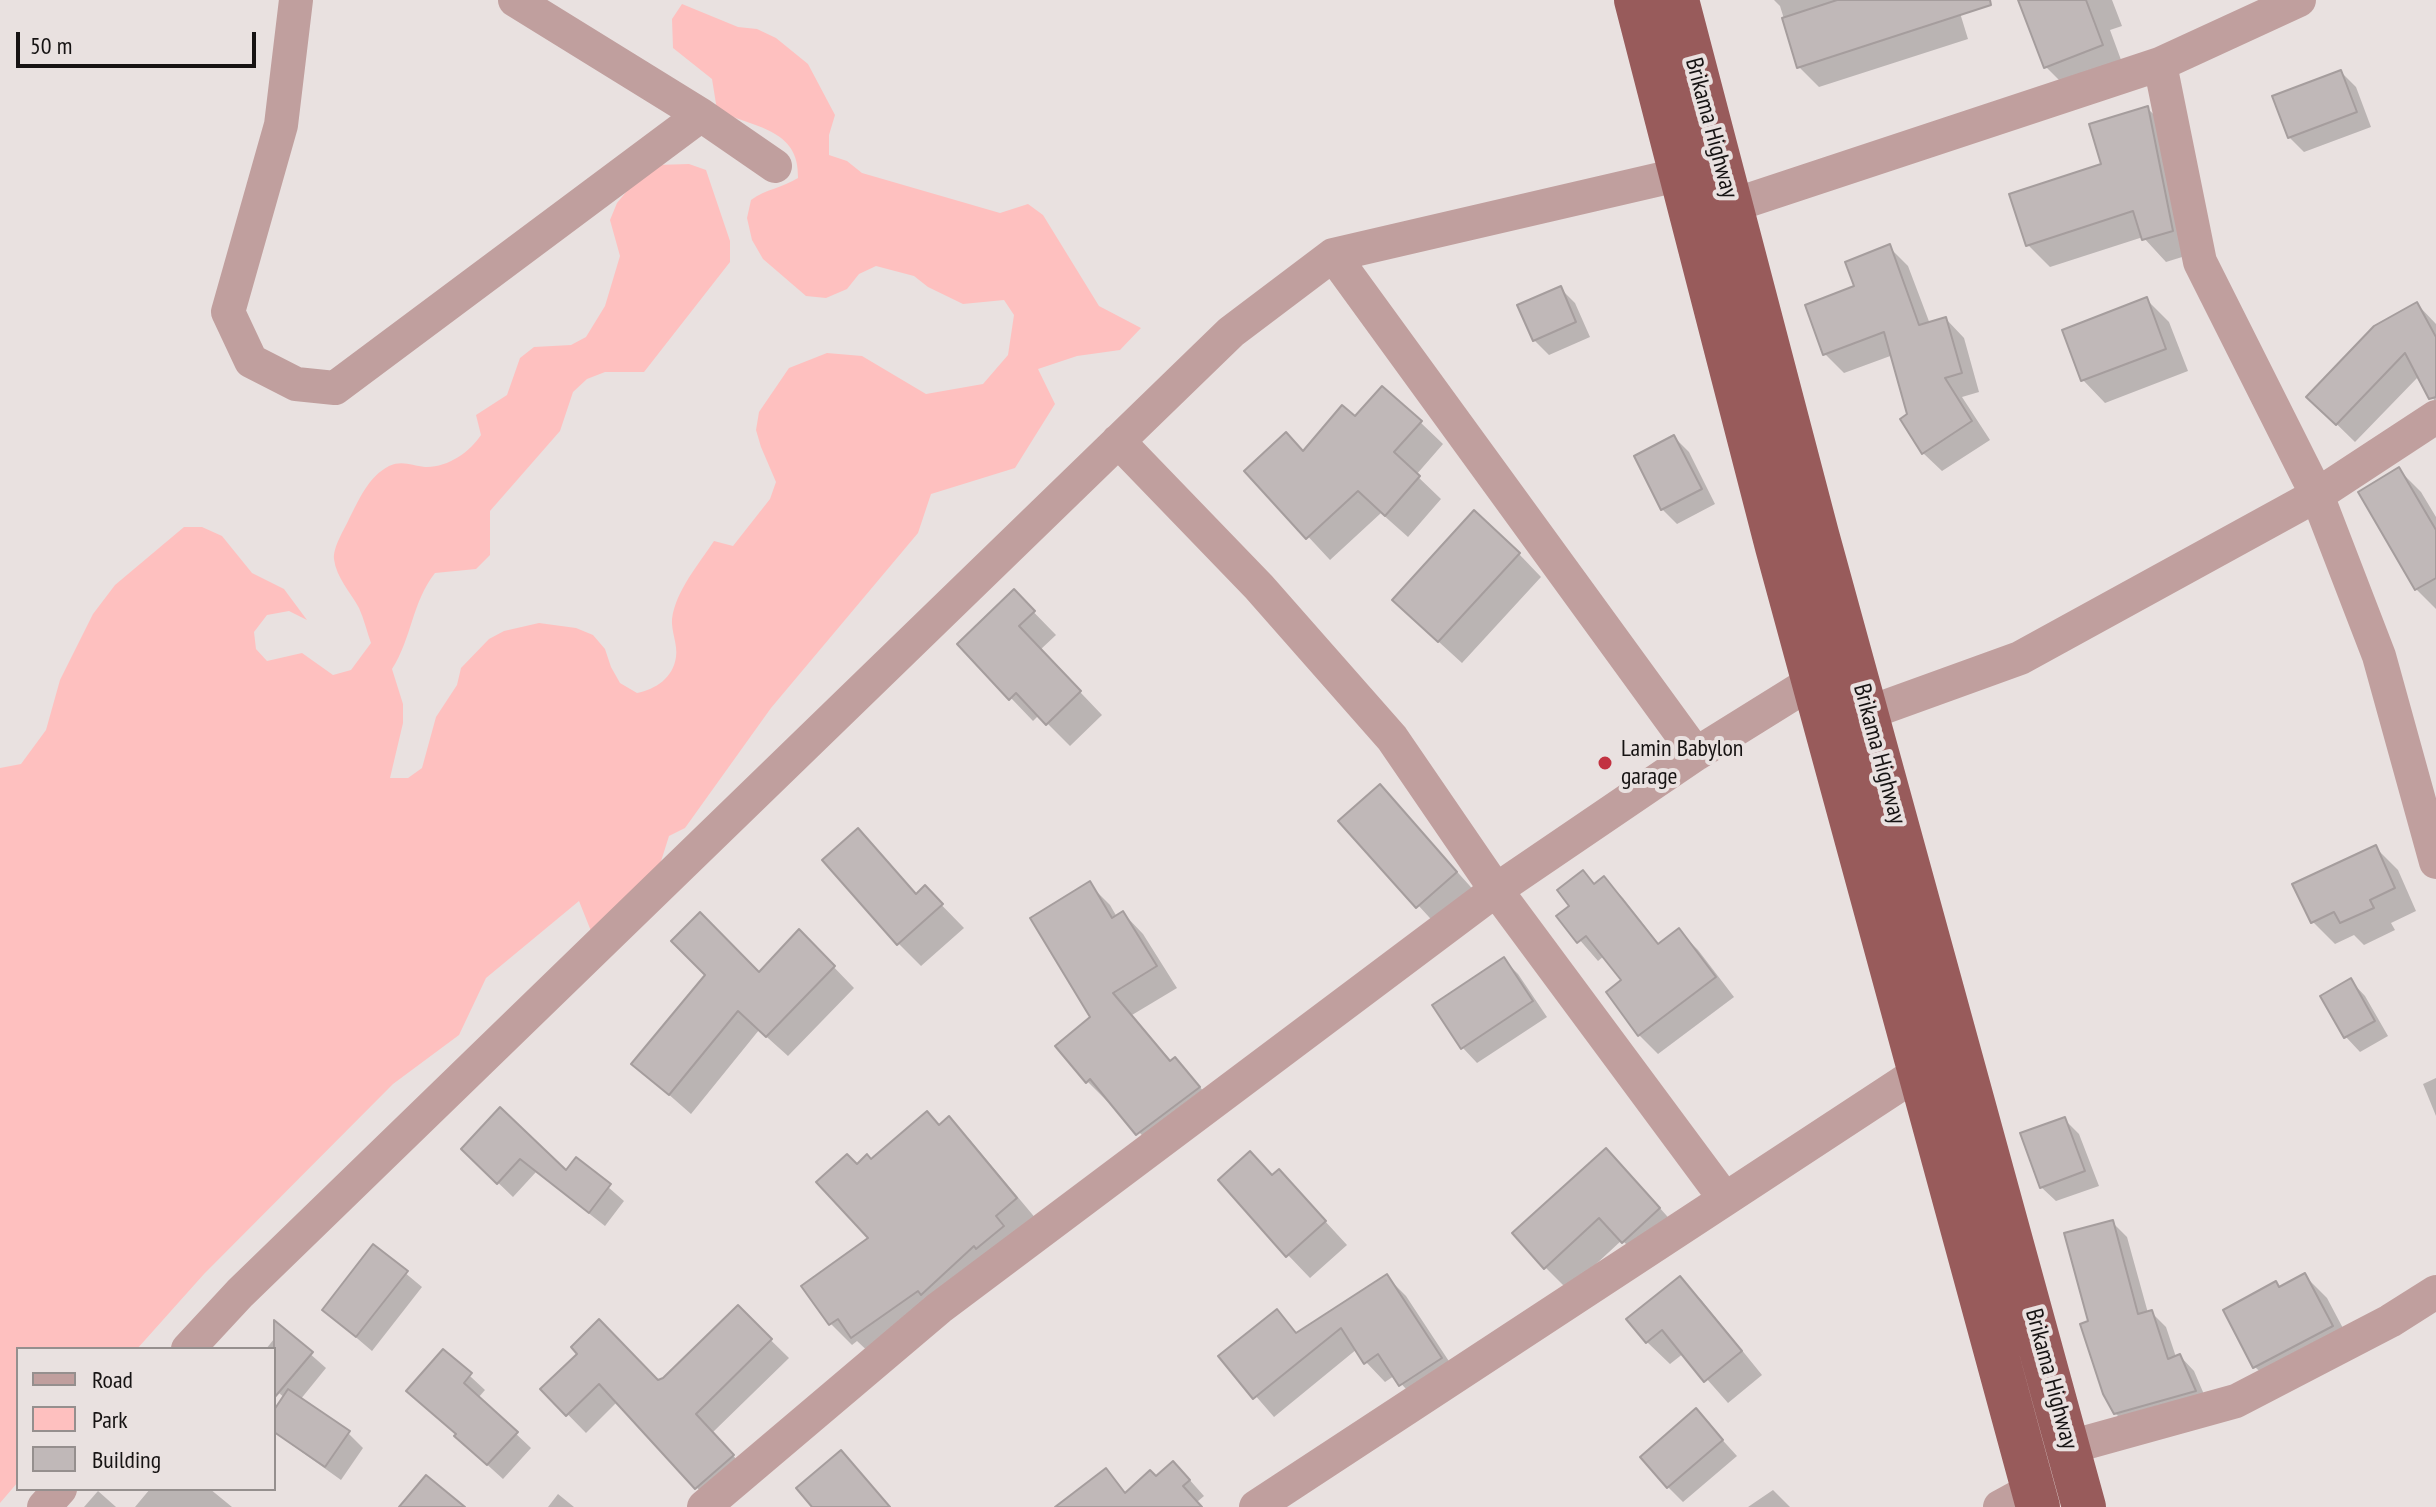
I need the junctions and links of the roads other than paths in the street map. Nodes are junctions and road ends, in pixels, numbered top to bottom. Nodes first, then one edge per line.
1 (296, 0) edge
2 (515, 0) edge
3 (1636, 0) edge
4 (1677, 0) edge
5 (2299, 0) edge
6 (2160, 64) junction
7 (701, 115) junction
8 (775, 166) dead end
9 (1682, 174) junction
10 (1731, 206) junction
11 (1333, 255) junction
12 (2436, 417) edge
13 (1118, 441) junction
14 (2317, 495) junction
15 (1797, 540) junction
16 (1852, 657) junction
17 (1814, 681) junction
18 (1868, 713) junction
19 (1696, 754) junction
20 (2436, 862) edge
21 (1496, 890) junction
22 (1919, 1072) junction
23 (1725, 1199) junction
24 (2436, 1292) edge
25 (190, 1347) edge
26 (2070, 1447) junction
27 (58, 1491) edge
28 (2024, 1501) edge
29 (44, 1507) edge
30 (704, 1507) edge
31 (1256, 1507) edge
32 (2084, 1507) edge

1 - 7 street
2 - 7 street
3 - 9 highway, Brikama Highway
4 - 10 highway, Brikama Highway
5 - 6 street
6 - 10 street
6 - 14 street
7 - 8 street
9 - 11 street
9 - 15 highway, Brikama Highway
10 - 15 highway, Brikama Highway
11 - 13 street
11 - 19 street
12 - 14 street
13 - 21 street
13 - 25 street
14 - 18 street
14 - 20 street
15 - 16 highway, Brikama Highway
15 - 17 highway, Brikama Highway
16 - 17 street
16 - 18 highway, Brikama Highway
17 - 19 street
17 - 22 highway, Brikama Highway
18 - 26 highway, Brikama Highway
19 - 21 street
21 - 23 street
21 - 30 street
22 - 23 street
22 - 28 highway, Brikama Highway
23 - 31 street
24 - 26 street
26 - 32 highway, Brikama Highway
27 - 29 street

